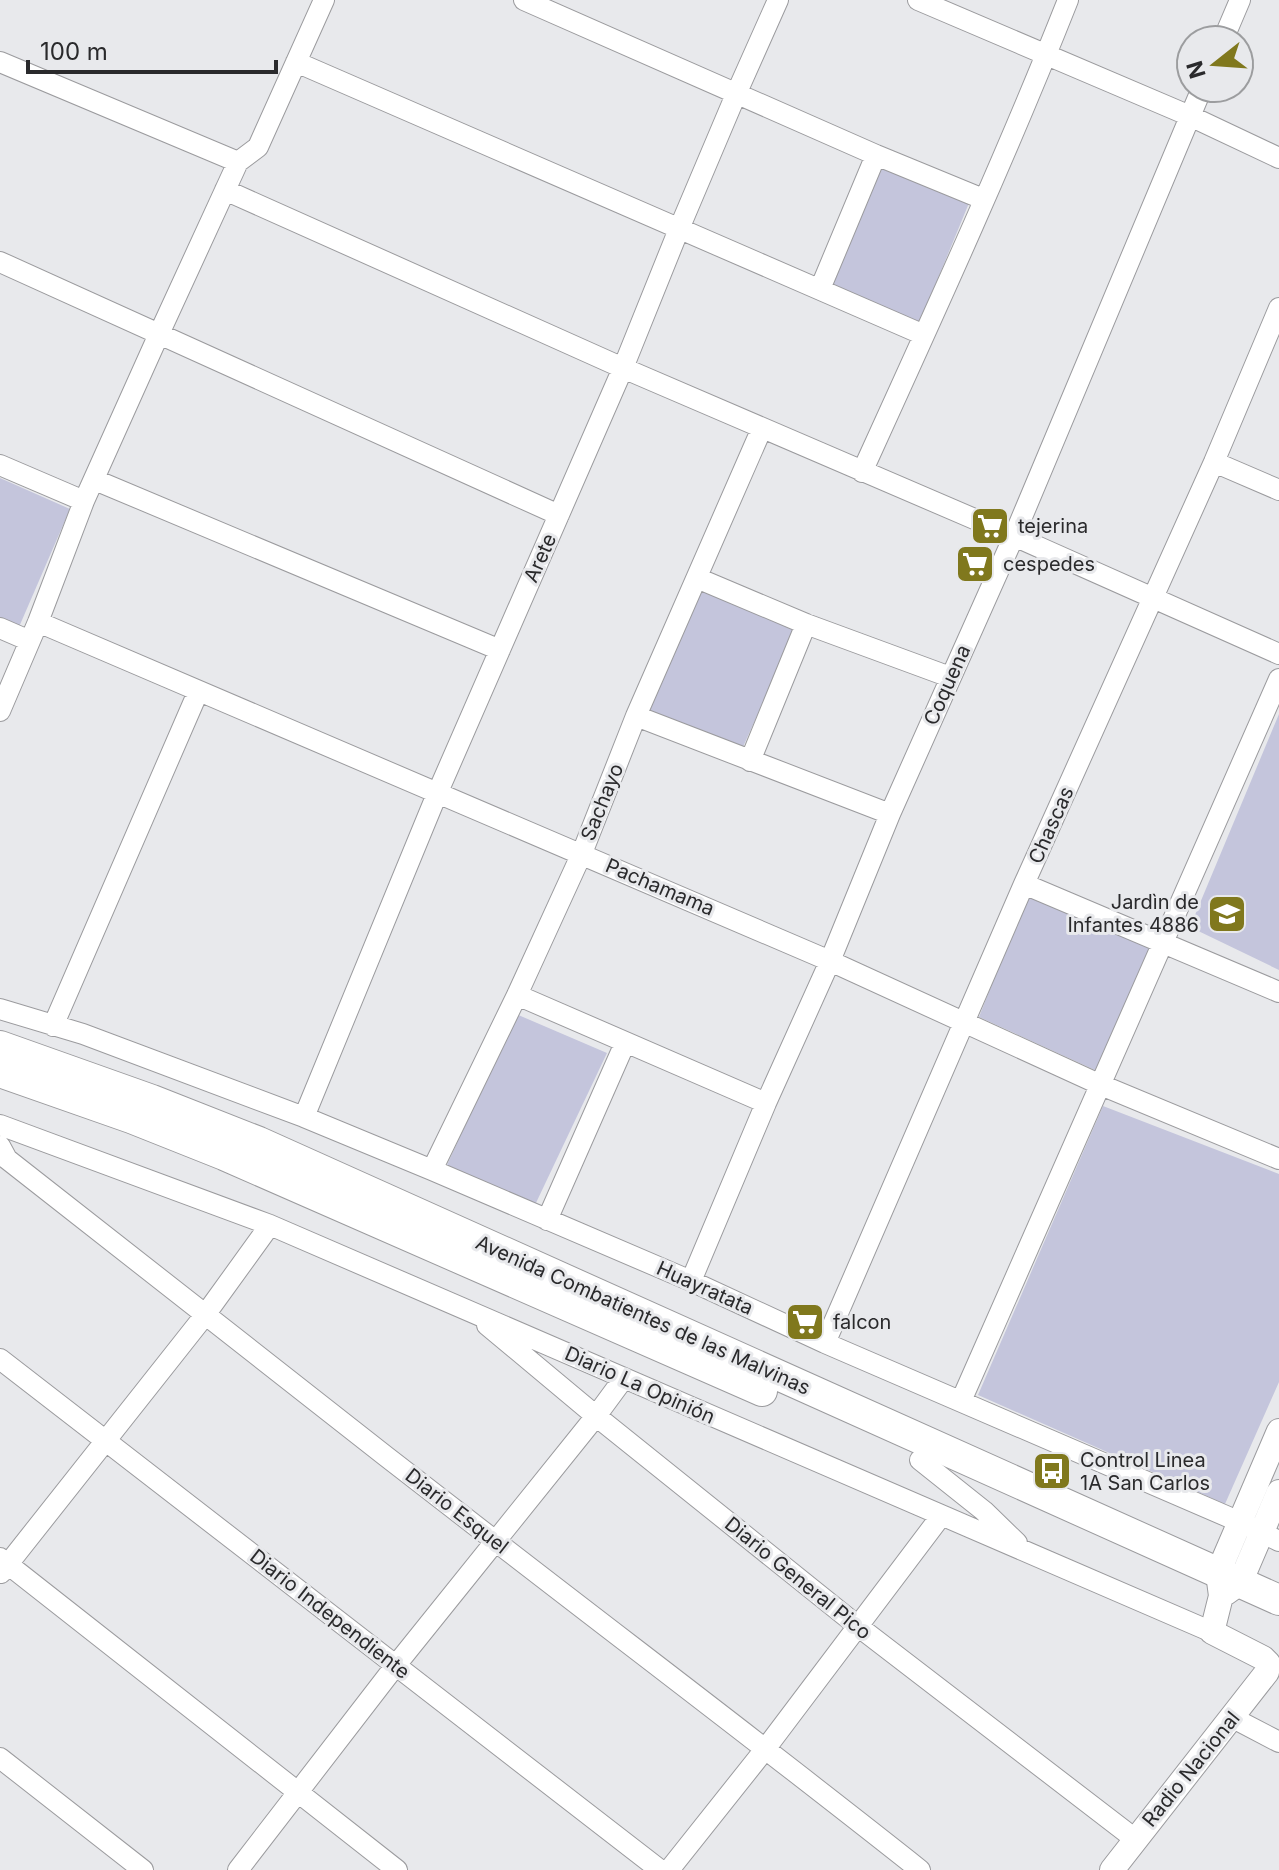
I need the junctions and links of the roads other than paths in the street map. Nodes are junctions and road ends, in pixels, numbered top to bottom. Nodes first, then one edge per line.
1 (324, 0) edge
2 (524, 0) edge
3 (778, 0) edge
4 (918, 0) edge
5 (1068, 0) edge
6 (1240, 0) edge
7 (1230, 24) edge
8 (1046, 55) junction
9 (0, 62) edge
10 (296, 62) junction
11 (737, 92) junction
12 (1195, 104) edge
13 (1190, 116) junction
14 (876, 155) junction
15 (1279, 158) edge
16 (238, 162) junction
17 (225, 190) junction
18 (983, 199) junction
19 (679, 229) junction
20 (0, 262) edge
21 (820, 289) junction
22 (1277, 321) edge
23 (159, 334) junction
24 (924, 335) junction
25 (623, 368) junction
26 (762, 428) junction
27 (1214, 462) junction
28 (0, 465) edge
29 (862, 472) junction
30 (95, 480) junction
31 (1279, 490) edge
32 (84, 501) junction
33 (559, 515) junction
34 (1014, 536) junction
35 (697, 578) junction
36 (1152, 598) junction
37 (806, 624) junction
38 (0, 628) edge
39 (34, 632) junction
40 (500, 650) junction
41 (1279, 654) edge
42 (950, 677) junction
43 (1279, 679) edge
44 (198, 692) junction
45 (0, 711) edge
46 (636, 716) junction
47 (750, 761) junction
48 (437, 794) junction
49 (890, 814) junction
50 (582, 853) junction
51 (1024, 884) junction
52 (1163, 944) junction
53 (830, 961) junction
54 (1279, 992) edge
55 (517, 995) junction
56 (0, 1009) edge
57 (965, 1023) junction
58 (53, 1026) junction
59 (625, 1043) junction
60 (0, 1046) edge
61 (0, 1072) edge
62 (1101, 1085) junction
63 (766, 1103) junction
64 (304, 1117) junction
65 (0, 1125) edge
66 (0, 1146) edge
67 (1279, 1159) edge
68 (432, 1170) junction
69 (547, 1220) junction
70 (270, 1225) junction
71 (691, 1281) junction
72 (468, 1309) junction
73 (205, 1315) junction
74 (825, 1343) junction
75 (0, 1359) edge
76 (624, 1378) junction
77 (961, 1401) junction
78 (596, 1416) junction
79 (1279, 1431) edge
80 (106, 1441) junction
81 (920, 1460) junction
82 (1279, 1492) edge
83 (941, 1516) junction
84 (1260, 1532) edge
85 (495, 1541) junction
86 (1028, 1553) junction
87 (3, 1566) edge
88 (1226, 1584) junction
89 (1279, 1600) edge
90 (1279, 1622) edge
91 (859, 1627) junction
92 (1212, 1632) junction
93 (396, 1665) junction
94 (1269, 1667) joint
95 (1233, 1718) junction
96 (1279, 1742) edge
97 (766, 1748) junction
98 (0, 1758) edge
99 (297, 1794) junction
100 (1135, 1839) junction
101 (143, 1870) edge
102 (238, 1870) edge
103 (397, 1870) edge
104 (660, 1870) edge
105 (669, 1870) edge
106 (920, 1870) edge
107 (1112, 1870) edge

1 - 10 street
2 - 11 street
3 - 11 street, Arete
4 - 8 street
5 - 8 street
6 - 7 street
8 - 13 street
8 - 18 street
9 - 16 street
10 - 16 street
10 - 19 street
11 - 14 street
11 - 19 street, Arete
12 - 13 street, Coquena
13 - 15 street
13 - 34 street, Coquena
14 - 18 street
14 - 21 street
16 - 17 street
17 - 23 street
17 - 25 street
18 - 24 street
19 - 21 street
19 - 25 street, Arete
20 - 23 street
21 - 24 street
22 - 27 street, Chascas
23 - 30 street
23 - 33 street
24 - 29 street
25 - 26 street
25 - 33 street, Arete
26 - 29 street
26 - 35 street, Sachayo
27 - 31 street
27 - 36 street, Chascas
28 - 32 street
29 - 34 street
30 - 32 street
30 - 40 street
32 - 39 street
33 - 40 street, Arete
34 - 36 street
34 - 42 street, Coquena
35 - 37 street
35 - 46 street, Sachayo
36 - 41 street
36 - 51 street, Chascas
37 - 42 street
37 - 47 street
38 - 39 street, Pachamama
39 - 44 street, Pachamama
39 - 45 street
40 - 48 street, Arete
42 - 49 street, Coquena
43 - 52 street
44 - 48 street, Pachamama
44 - 58 street
46 - 47 street
46 - 50 street, Sachayo
47 - 49 street
48 - 50 street, Pachamama
48 - 64 street, Arete
49 - 53 street, Coquena
50 - 53 street, Pachamama
50 - 55 street, Sachayo
51 - 52 street
51 - 57 street, Chascas
52 - 54 street
52 - 62 street
53 - 57 street, Pachamama
53 - 63 street, Coquena
55 - 59 street
55 - 68 street, Sachayo
56 - 58 street, Huayratata
57 - 62 street, Pachamama
57 - 74 street, Chascas
58 - 64 street, Huayratata
59 - 63 street
59 - 69 street
60 - 88 main road, Avenida Combatientes de las Malvinas
61 - 81 main road, Avenida Combatientes de las Malvinas
62 - 67 street, Pachamama
62 - 77 street
63 - 71 street, Coquena
64 - 68 street, Huayratata
65 - 70 street, Diario La Opinión
66 - 73 street, Diario Esquel
68 - 69 street, Huayratata
69 - 71 street, Huayratata
70 - 72 street, Diario La Opinión
70 - 73 street
71 - 74 street, Huayratata
72 - 76 street, Diario La Opinión
72 - 78 street, Diario General Pico
73 - 80 street
73 - 85 street, Diario Esquel
74 - 77 street, Huayratata
75 - 80 street, Diario Independiente
76 - 78 street
76 - 83 street, Diario La Opinión
77 - 84 street, Huayratata
78 - 85 street
78 - 91 street, Diario General Pico
79 - 84 street
80 - 87 street
80 - 93 street, Diario Independiente
81 - 86 street
81 - 88 main road, Avenida Combatientes de las Malvinas
82 - 84 street
83 - 86 street, Diario La Opinión
83 - 91 street
84 - 88 street
85 - 93 street
85 - 97 street, Diario Esquel
86 - 92 street, Diario La Opinión
87 - 99 street
88 - 89 main road, Avenida Combatientes de las Malvinas
88 - 90 main road, Avenida Combatientes de las Malvinas
88 - 92 street
91 - 97 street
91 - 100 street, Diario General Pico
92 - 94 street, Diario La Opinión
93 - 99 street
93 - 104 street, Diario Independiente
94 - 95 street, Radio Nacional
95 - 96 street
95 - 100 street, Radio Nacional
97 - 105 street
97 - 106 street, Diario Esquel
98 - 101 street
99 - 102 street
99 - 103 street
100 - 107 street, Radio Nacional

